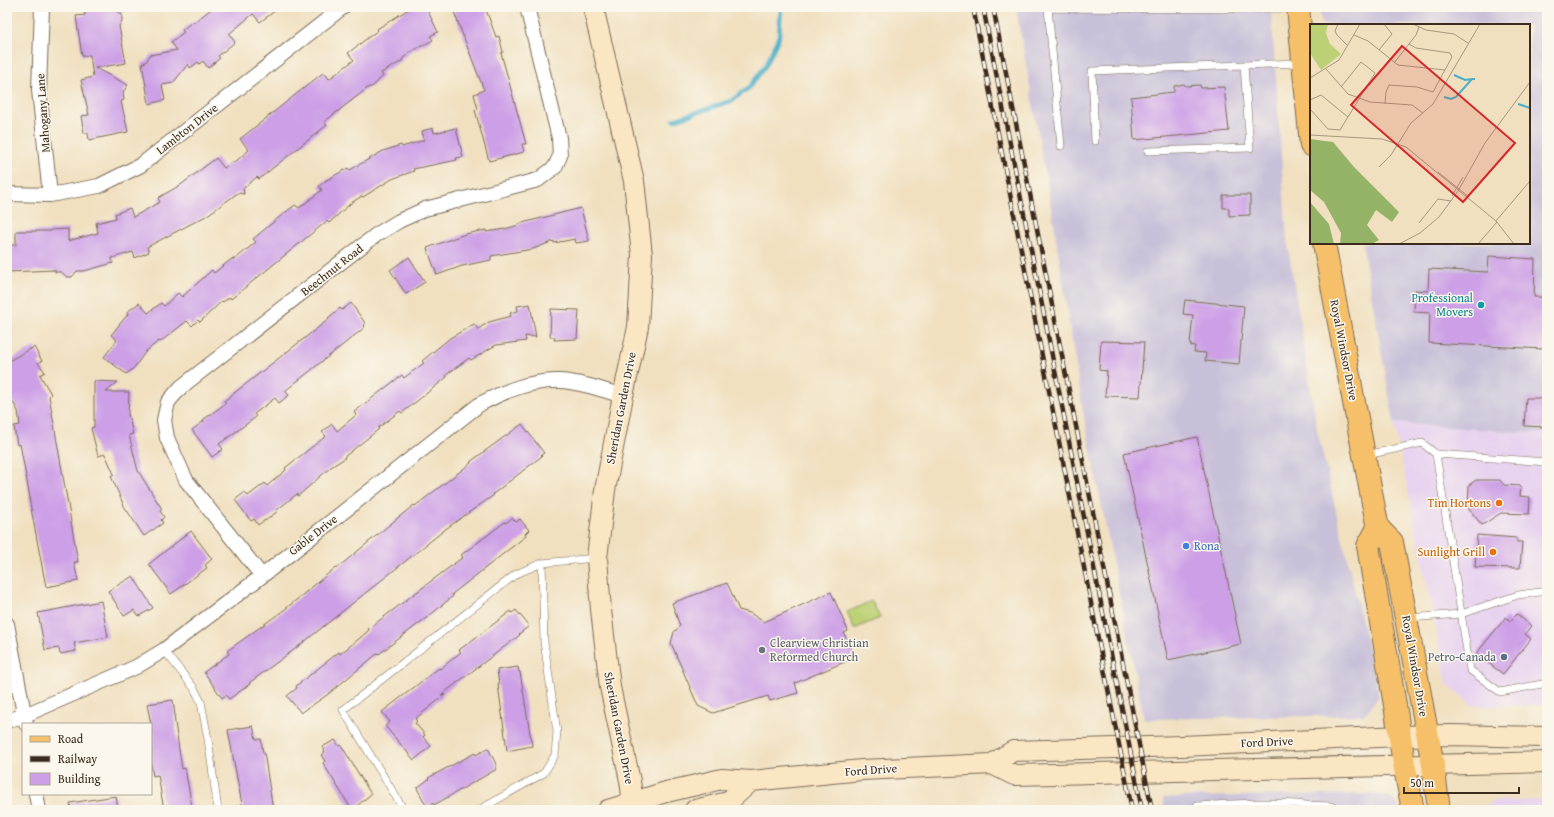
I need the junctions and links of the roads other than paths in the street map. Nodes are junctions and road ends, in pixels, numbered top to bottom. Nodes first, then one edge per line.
1 (42, 7) edge
2 (343, 7) edge
3 (527, 7) edge
4 (593, 7) edge
5 (1298, 8) edge
6 (1303, 63) junction
7 (1244, 65) junction
8 (1310, 135) edge
9 (1095, 140) dead end
10 (1061, 146) dead end
11 (1148, 151) dead end
12 (7, 194) edge
13 (50, 195) junction
14 (1324, 244) edge
15 (623, 396) junction
16 (1436, 454) junction
17 (1365, 456) junction
18 (1547, 462) edge
19 (1378, 528) junction
20 (597, 558) junction
21 (542, 563) junction
22 (262, 576) junction
23 (1547, 591) edge
24 (1461, 614) junction
25 (1406, 618) junction
26 (7, 624) edge
27 (164, 650) junction
28 (1547, 683) edge
29 (25, 720) edge
30 (7, 721) edge
31 (1400, 736) junction
32 (1428, 736) junction
33 (1547, 737) edge
34 (1547, 762) edge
35 (992, 764) junction
36 (1404, 764) junction
37 (1433, 765) junction
38 (751, 781) junction
39 (36, 795) edge
40 (634, 806) edge
41 (1306, 808) edge
42 (39, 810) edge
43 (218, 810) edge
44 (404, 810) edge
45 (479, 810) edge
46 (608, 810) edge
47 (695, 810) edge
48 (1198, 810) edge
49 (1338, 810) edge
50 (1413, 810) edge
51 (1439, 810) edge

1 - 13 street, Mahogany Lane
2 - 13 street, Lambton Drive
3 - 22 street, Beechnut Road
4 - 15 main road, Sheridan Garden Drive
5 - 6 main road
5 - 10 lane
6 - 7 lane
6 - 8 main road
7 - 9 lane
7 - 11 lane
12 - 13 street, Lambton Drive
14 - 17 main road, Royal Windsor Drive
15 - 20 main road, Sheridan Garden Drive
15 - 22 street, Gable Drive
16 - 17 lane
16 - 18 lane
16 - 24 lane
17 - 19 main road, Royal Windsor Drive
19 - 25 main road, Royal Windsor Drive
19 - 31 main road
20 - 21 lane
20 - 40 main road, Sheridan Garden Drive
21 - 44 lane
21 - 45 lane
22 - 27 street, Gable Drive
23 - 24 lane
24 - 25 lane
24 - 28 lane
25 - 32 main road, Royal Windsor Drive
26 - 29 street
27 - 29 street, Gable Drive
27 - 43 lane
29 - 30 street, Gable Drive
31 - 32 main road, Ford Drive
31 - 35 main road, Ford Drive
31 - 36 main road
32 - 33 main road, Ford Drive
32 - 37 main road, Royal Windsor Drive
34 - 37 main road, Ford Drive
35 - 36 main road, Ford Drive
35 - 38 main road, Ford Drive
36 - 37 main road, Ford Drive
36 - 50 main road
37 - 51 main road, Royal Windsor Drive
38 - 40 main road, Ford Drive
38 - 47 main road
39 - 42 street
40 - 46 main road, Ford Drive
41 - 48 lane
41 - 49 lane

